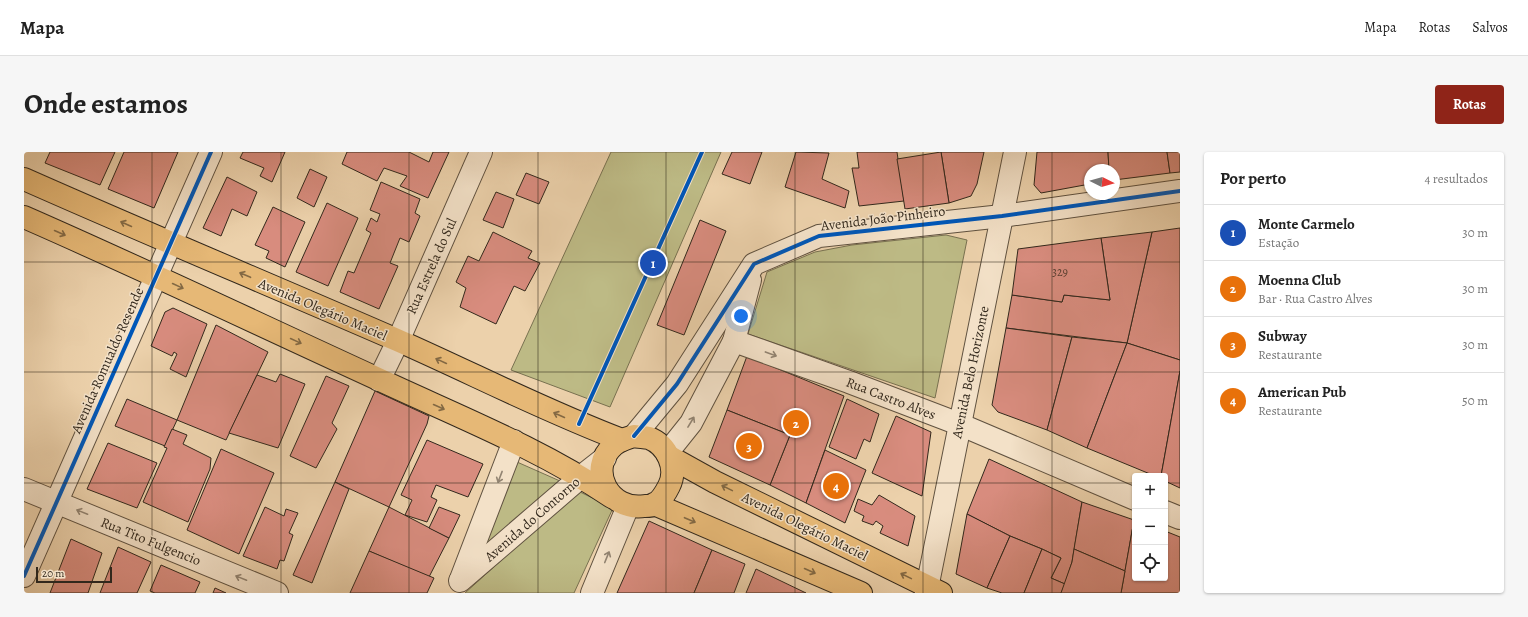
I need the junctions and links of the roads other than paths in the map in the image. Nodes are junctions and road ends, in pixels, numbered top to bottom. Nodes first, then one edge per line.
1 (211, 152) edge
2 (481, 152) edge
3 (1015, 152) edge
4 (24, 179) edge
5 (1180, 191) edge
6 (1002, 216) junction
7 (24, 217) edge
8 (170, 244) junction
9 (754, 264) junction
10 (157, 276) junction
11 (734, 340) junction
12 (398, 341) junction
13 (379, 380) junction
14 (959, 424) junction
15 (628, 438) junction
16 (514, 441) junction
17 (668, 455) junction
18 (605, 458) junction
19 (582, 476) junction
20 (24, 489) edge
21 (1132, 498) edge
22 (620, 501) junction
23 (57, 502) junction
24 (654, 504) junction
25 (1168, 513) edge
26 (1180, 518) edge
27 (24, 576) edge
28 (457, 587) edge
29 (931, 591) edge
30 (277, 593) edge
31 (592, 593) edge
32 (861, 593) edge

1 - 8 street, Avenida Romualdo Resende
2 - 12 street, Rua Estrela do Sul
3 - 6 street, Avenida Belo Horizonte
8 -> 4 main road, Avenida Olegário Maciel
5 - 6 street, Avenida João Pinheiro
6 - 9 street, Avenida João Pinheiro
6 - 14 street, Avenida Belo Horizonte
7 -> 10 main road
8 - 10 street, Avenida Romualdo Resende
12 -> 8 main road, Avenida Olegário Maciel
9 - 11 street
9 - 15 street
10 -> 13 main road
10 - 23 street, Avenida Romualdo Resende
11 -> 14 street, Rua Castro Alves
17 -> 11 street
12 - 13 street, Rua Estrela do Sul
15 -> 12 main road, Avenida Olegário Maciel
13 -> 16 main road
14 - 21 street, Rua Castro Alves
14 - 29 street, Avenida Belo Horizonte
15 - 17 main road
15 - 18 main road
16 - 19 main road
16 -> 28 street, Avenida do Contorno
17 - 24 main road
29 -> 17 main road, Avenida Olegário Maciel
18 - 19 street, Avenida do Contorno
18 - 22 main road
19 - 22 main road
19 - 28 street, Avenida do Contorno
20 - 23 street, Rua Tito Fulgencio
22 - 24 main road
31 -> 22 street
23 - 27 street, Avenida Romualdo Resende
30 -> 23 street, Rua Tito Fulgencio
24 -> 32 main road
25 - 26 street

